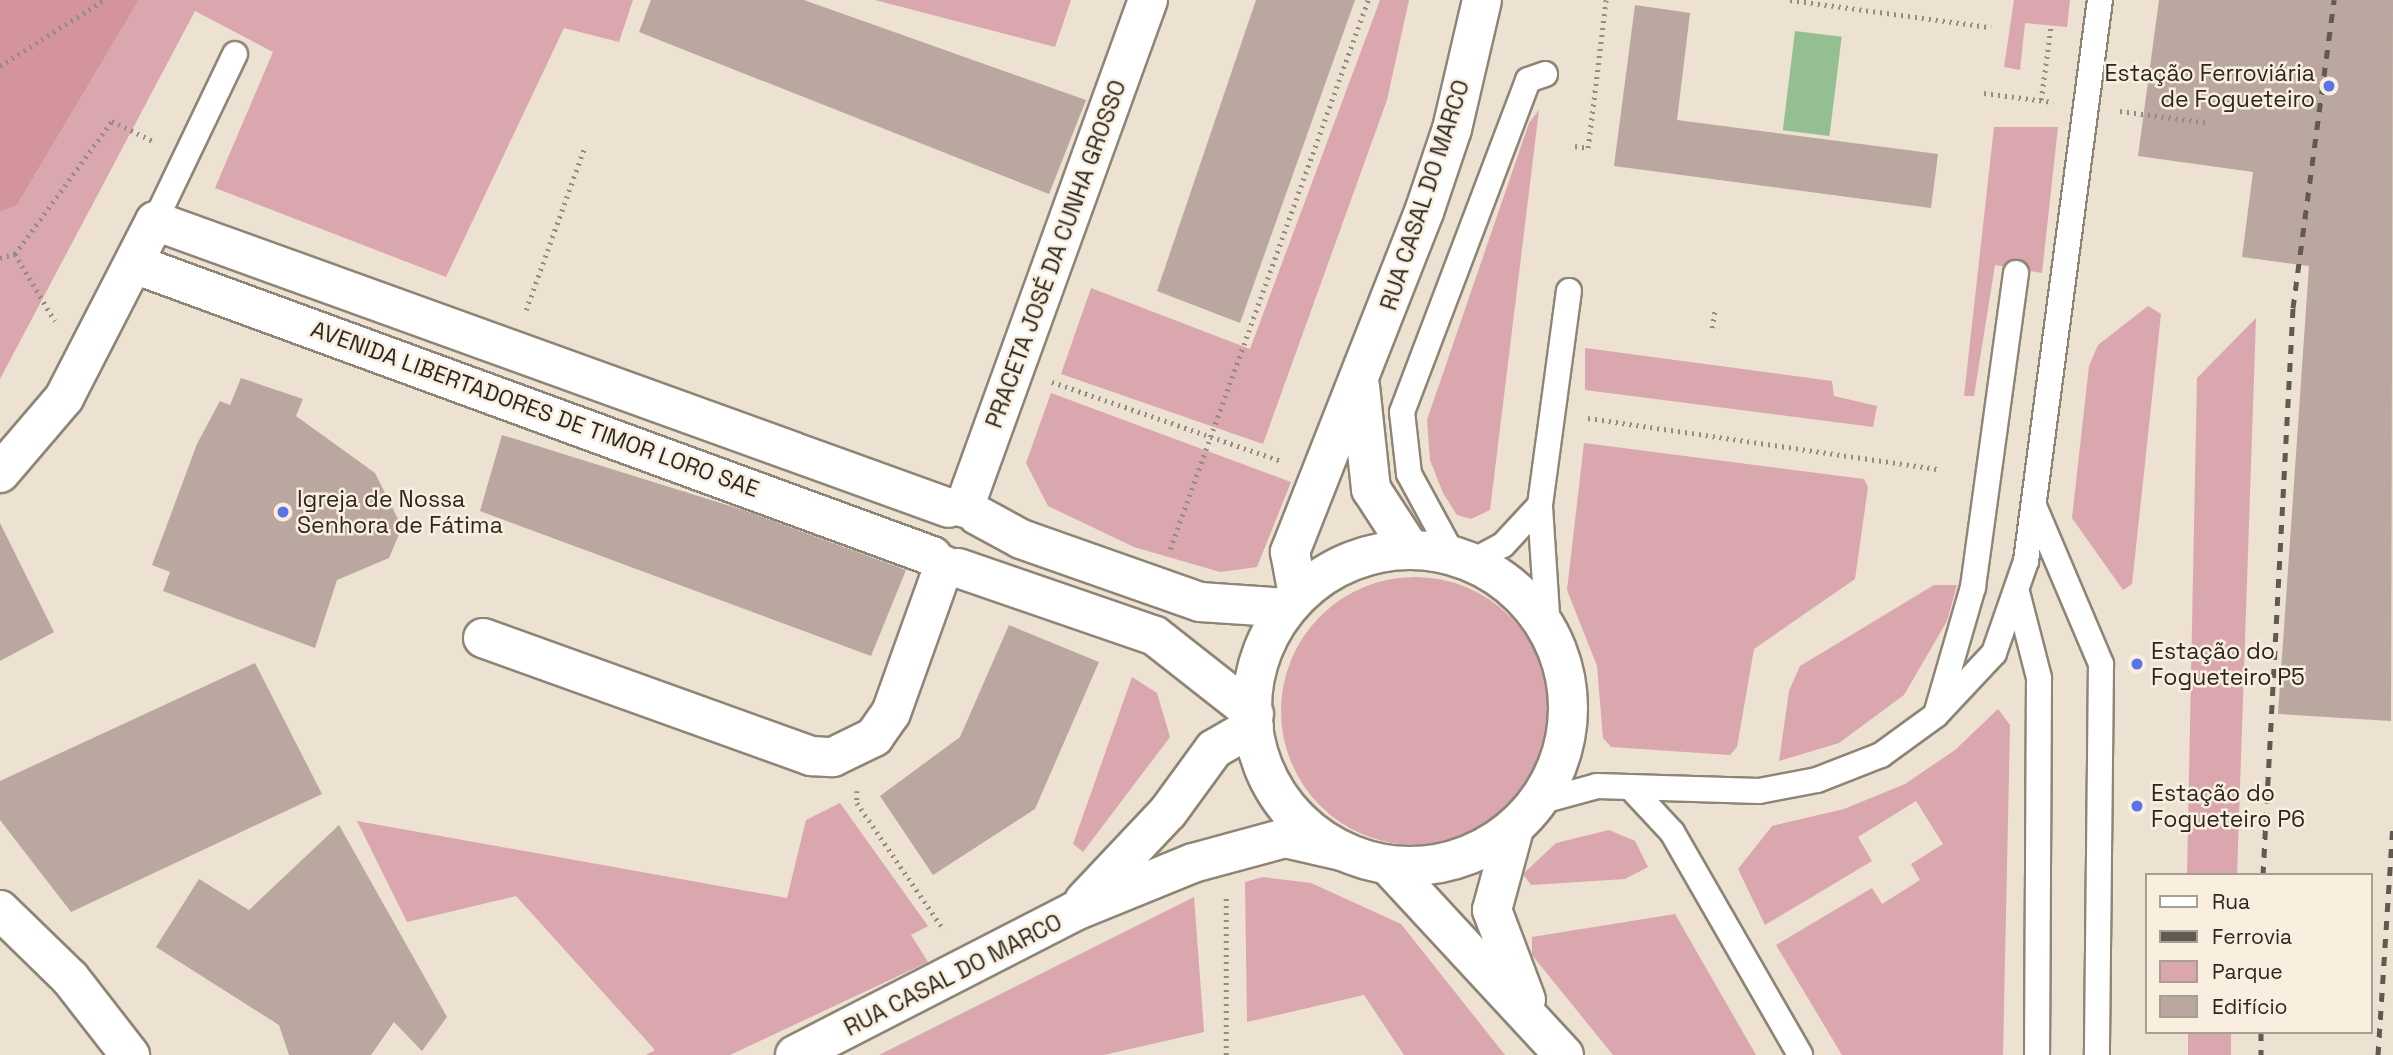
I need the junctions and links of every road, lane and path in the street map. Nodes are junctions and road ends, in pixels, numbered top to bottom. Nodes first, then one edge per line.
1 (104, 0) edge
2 (1148, 0) edge
3 (1482, 0) edge
4 (1606, 0) edge
5 (1790, 0) edge
6 (2100, 0) edge
7 (2051, 25) dead end
8 (1992, 26) dead end
9 (235, 54) dead end
10 (0, 66) edge
11 (1545, 74) dead end
12 (2041, 100) dead end
13 (585, 146) dead end
14 (1575, 146) dead end
15 (186, 157) junction
16 (155, 221) junction
17 (15, 254) junction
18 (0, 257) edge
19 (137, 265) junction
20 (2016, 273) dead end
21 (1569, 290) dead end
22 (1715, 309) dead end
23 (1712, 328) dead end
24 (92, 348) junction
25 (510, 352) junction
26 (1044, 380) dead end
27 (1360, 386) junction
28 (1554, 414) junction
29 (1287, 462) dead end
30 (1937, 469) dead end
31 (0, 473) edge
32 (2032, 503) junction
33 (1540, 505) junction
34 (963, 510) junction
35 (1410, 550) junction
36 (1461, 559) junction
37 (945, 563) junction
38 (2018, 596) junction
39 (1292, 601) junction
40 (1548, 630) junction
41 (483, 638) dead end
42 (1936, 715) junction
43 (1254, 720) junction
44 (1630, 787) junction
45 (857, 803) dead end
46 (1526, 815) junction
47 (1342, 851) junction
48 (1388, 865) junction
49 (929, 905) dead end
50 (0, 910) edge
51 (1227, 911) dead end
52 (1073, 912) junction
53 (1536, 1021) junction
54 (130, 1055) edge
55 (794, 1055) edge
56 (1226, 1055) edge
57 (1564, 1055) edge
58 (1800, 1055) edge
59 (2037, 1055) edge
60 (2097, 1055) edge

1 - 10 path
2 - 34 street, PRACETA JOSÉ DA CUNHA GROSSO
3 - 27 street, RUA CASAL DO MARCO
4 - 14 path
5 - 8 path
6 - 32 lane
7 - 12 path
9 - 15 lane
11 - 36 lane
13 - 25 path
15 - 16 lane
15 - 17 path
16 - 19 street
16 - 25 street, AVENIDA LIBERTADORES DE TIMOR LORO SAE
17 - 18 path
17 - 24 path
19 - 24 street
19 - 37 street, AVENIDA LIBERTADORES DE TIMOR LORO SAE
20 - 42 lane
21 - 28 lane
22 - 23 path
24 - 31 street
25 - 34 street, AVENIDA LIBERTADORES DE TIMOR LORO SAE
26 - 29 path
27 - 35 street, RUA CASAL DO MARCO
27 - 39 street, RUA CASAL DO MARCO
28 - 30 path
28 - 33 lane
32 - 38 lane
32 - 60 lane
33 - 36 lane
33 - 40 lane
34 - 37 street
34 - 37 street
34 - 39 street, AVENIDA LIBERTADORES DE TIMOR LORO SAE
35 - 36 street
35 - 39 street
36 - 40 street
37 - 41 street
37 - 43 street, AVENIDA LIBERTADORES DE TIMOR LORO SAE
38 - 42 lane
38 - 59 lane
39 - 43 street
40 - 46 street
42 - 44 lane
43 - 47 street
43 - 52 street, RUA CASAL DO MARCO
44 - 46 lane
44 - 58 lane
45 - 49 path
46 - 48 street
46 - 53 street
47 - 48 street, RUA CASAL DO MARCO
47 - 52 street, RUA CASAL DO MARCO
48 - 53 street
50 - 54 street
51 - 56 path
52 - 55 street, RUA CASAL DO MARCO
53 - 57 street

